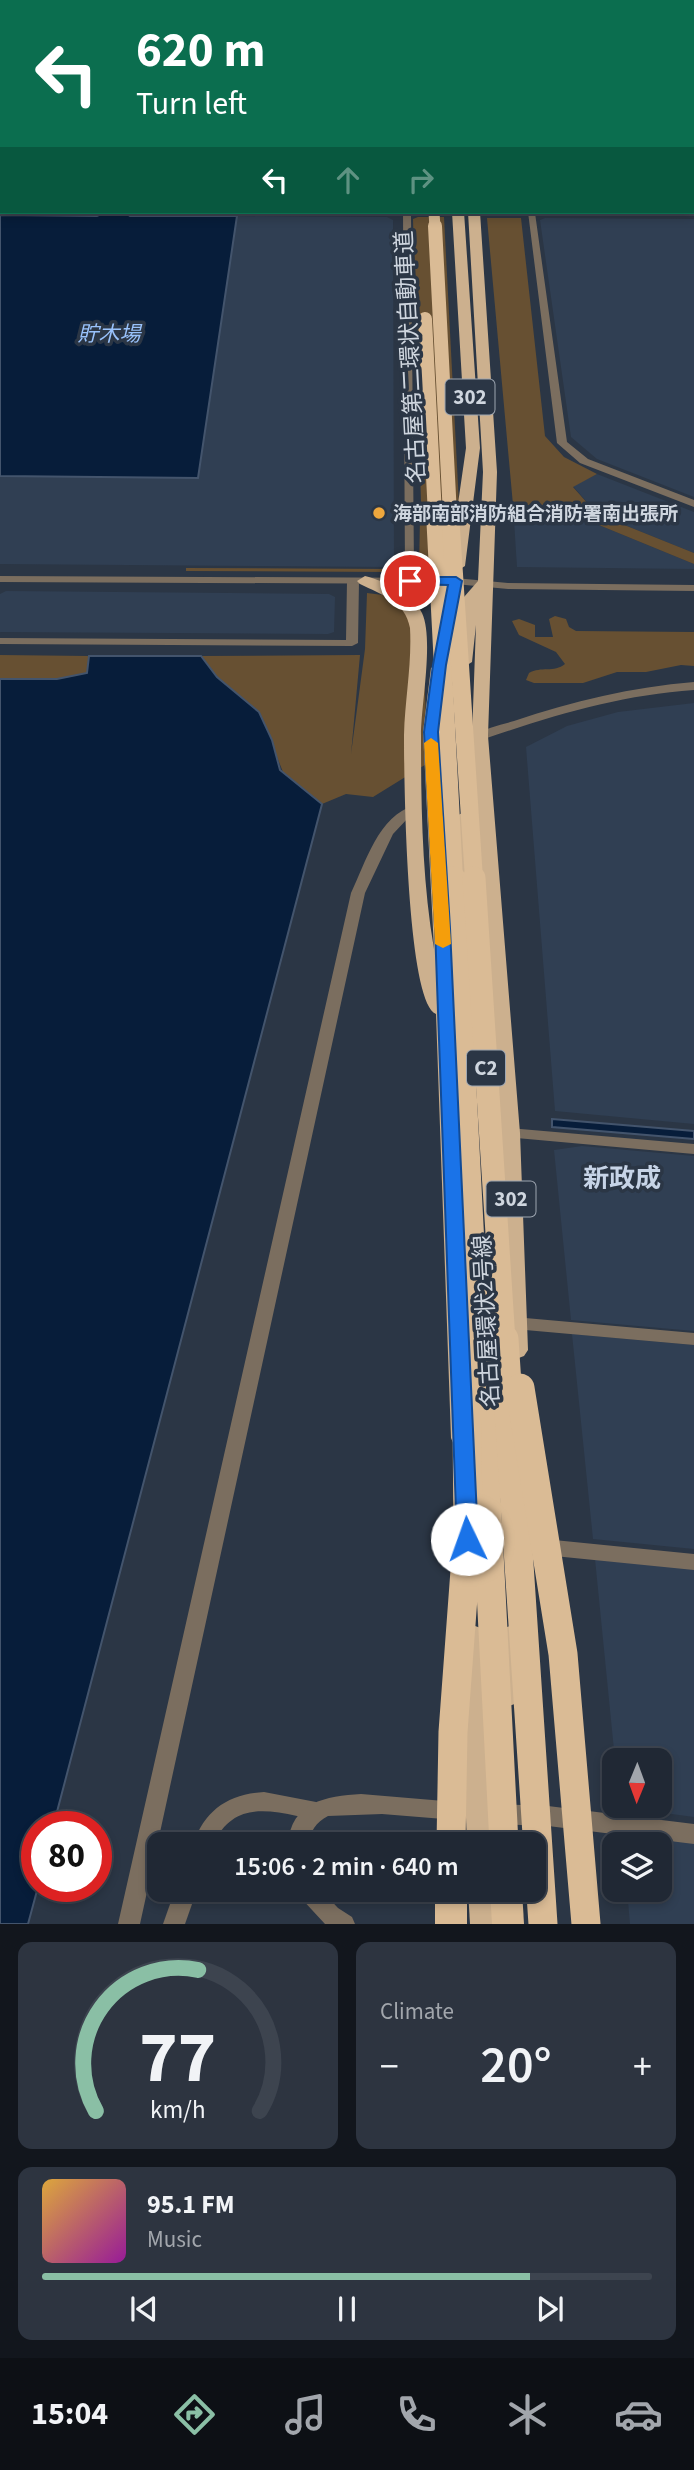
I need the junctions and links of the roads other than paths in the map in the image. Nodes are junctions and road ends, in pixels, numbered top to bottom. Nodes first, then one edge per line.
1 (407, 214) edge
2 (421, 214) edge
3 (434, 214) edge
4 (458, 214) edge
5 (474, 214) edge
6 (531, 214) edge
7 (489, 494) junction
8 (694, 504) edge
9 (410, 570) dead end
10 (0, 579) edge
11 (694, 579) edge
12 (359, 581) junction
13 (456, 581) junction
14 (486, 582) junction
15 (694, 588) edge
16 (0, 641) edge
17 (694, 686) edge
18 (480, 736) junction
19 (415, 809) junction
20 (443, 928) junction
21 (446, 1032) junction
22 (509, 1132) junction
23 (694, 1149) edge
24 (484, 1234) junction
25 (514, 1324) junction
26 (694, 1339) edge
27 (529, 1557) junction
28 (694, 1562) edge
29 (316, 1811) junction
30 (479, 1813) junction
31 (548, 1816) junction
32 (210, 1832) edge
33 (301, 1832) edge
34 (451, 1832) edge
35 (480, 1832) edge
36 (504, 1832) edge
37 (539, 1832) edge
38 (694, 1834) edge
39 (182, 1902) edge
40 (318, 1902) edge
41 (451, 1902) edge
42 (484, 1902) edge
43 (507, 1902) edge
44 (529, 1902) edge
45 (129, 1924) edge
46 (174, 1924) edge
47 (344, 1924) edge
48 (452, 1924) edge
49 (485, 1924) edge
50 (508, 1924) edge
51 (530, 1924) edge
52 (543, 1924) edge
53 (556, 1924) edge
54 (586, 1924) edge

1 - 9 street
2 - 24 highway, 名古屋第二環状自動車道 / C2, bridge
3 - 24 highway, 名古屋第二環状自動車道 / C2, bridge
4 - 13 highway, 名古屋環状2号線 / 302
5 - 7 highway, 名古屋環状2号線 / 302
6 - 8 street
7 - 13 highway
7 - 14 highway, 名古屋環状2号線 / 302
10 - 12 street
11 - 14 street
12 - 13 street
12 - 16 street
12 - 19 highway
13 - 14 street
13 - 20 highway, 名古屋環状2号線 / 302
14 - 15 street
14 - 18 highway, 名古屋環状2号線 / 302
14 - 20 highway
17 - 18 street
18 - 22 highway, 名古屋環状2号線 / 302
19 - 21 highway
19 - 45 street
20 - 21 highway, 名古屋環状2号線 / 302
21 - 30 highway, 名古屋環状2号線 / 302
22 - 23 street
22 - 25 highway, 名古屋環状2号線 / 302
24 - 34 highway, bridge
24 - 36 highway, 名古屋第二環状自動車道 / C2, bridge
24 - 52 highway, 名古屋第二環状自動車道 / C2, bridge
24 - 54 highway, bridge
25 - 26 street
25 - 27 highway, 名古屋環状2号線 / 302
27 - 28 street
27 - 30 highway
27 - 31 highway, 名古屋環状2号線 / 302
29 - 30 street
29 - 32 street
29 - 33 street
30 - 31 street
30 - 35 highway, 名古屋環状2号線 / 302
31 - 37 highway
31 - 38 street
31 - 53 highway, 名古屋環状2号線 / 302
39 - 46 street
40 - 47 street
41 - 48 highway
42 - 49 highway
43 - 50 highway
44 - 51 highway

